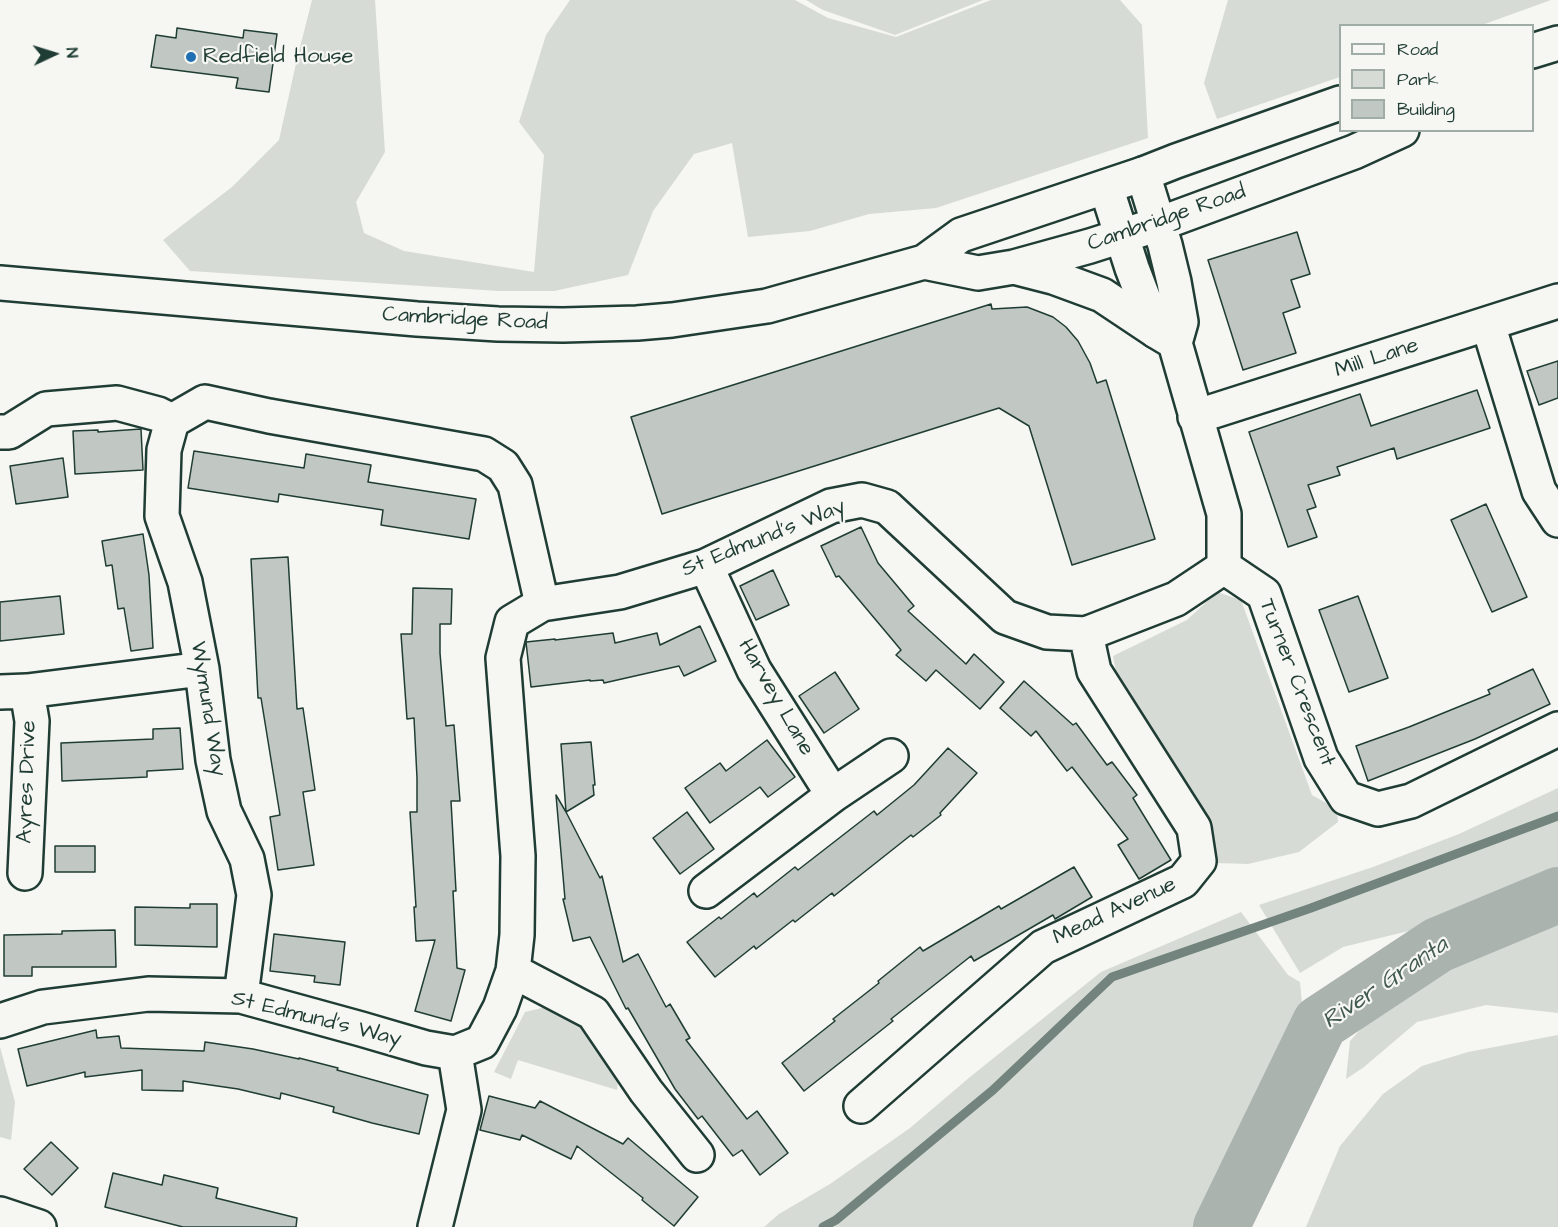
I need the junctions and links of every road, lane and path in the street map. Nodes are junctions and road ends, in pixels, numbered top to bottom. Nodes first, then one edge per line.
1 (1558, 43) edge
2 (1534, 51) edge
3 (1339, 104) edge
4 (1398, 132) edge
5 (1143, 174) junction
6 (1106, 187) junction
7 (1159, 224) junction
8 (1122, 236) junction
9 (924, 262) junction
10 (1014, 267) junction
11 (0, 284) edge
12 (1558, 302) edge
13 (1488, 324) junction
14 (1165, 337) junction
15 (1196, 417) junction
16 (172, 421) junction
17 (0, 432) edge
18 (1558, 520) edge
19 (706, 566) junction
20 (1224, 567) junction
21 (542, 604) junction
22 (1086, 634) junction
23 (202, 669) junction
24 (14, 692) edge
25 (1558, 729) edge
26 (891, 756) dead end
27 (833, 795) junction
28 (25, 873) dead end
29 (706, 891) dead end
30 (513, 971) junction
31 (241, 996) junction
32 (0, 1020) edge
33 (455, 1053) junction
34 (861, 1106) dead end
35 (697, 1155) dead end
36 (0, 1214) edge
37 (39, 1227) edge
38 (435, 1227) edge

1 - 2 main road
3 - 5 main road, Cambridge Road
4 - 7 main road, Cambridge Road
5 - 6 main road, Cambridge Road
5 - 7 main road
6 - 8 main road
6 - 9 main road, Cambridge Road
7 - 8 main road, Cambridge Road
7 - 14 main road
8 - 10 main road, Cambridge Road
8 - 14 main road
9 - 10 main road, Cambridge Road
9 - 11 main road, Cambridge Road
10 - 14 main road
12 - 13 main road, Mill Lane
13 - 15 main road, Mill Lane
13 - 18 main road
14 - 15 main road
15 - 20 main road
16 - 17 main road
16 - 21 main road
16 - 23 main road, Wymund Way
19 - 21 main road, St Edmund's Way
19 - 22 main road, St Edmund's Way
19 - 27 main road, Harvey Lane
20 - 22 main road, St Edmund's Way
20 - 25 main road, Turner Crescent
21 - 30 main road, St Edmund's Way
22 - 34 main road, Mead Avenue
23 - 24 main road, Ayres Drive
23 - 31 main road, Wymund Way
24 - 28 main road, Ayres Drive
26 - 27 main road
27 - 29 main road
30 - 33 main road, St Edmund's Way
30 - 35 main road
31 - 32 main road, St Edmund's Way
31 - 33 main road, St Edmund's Way
33 - 38 main road
36 - 37 main road

